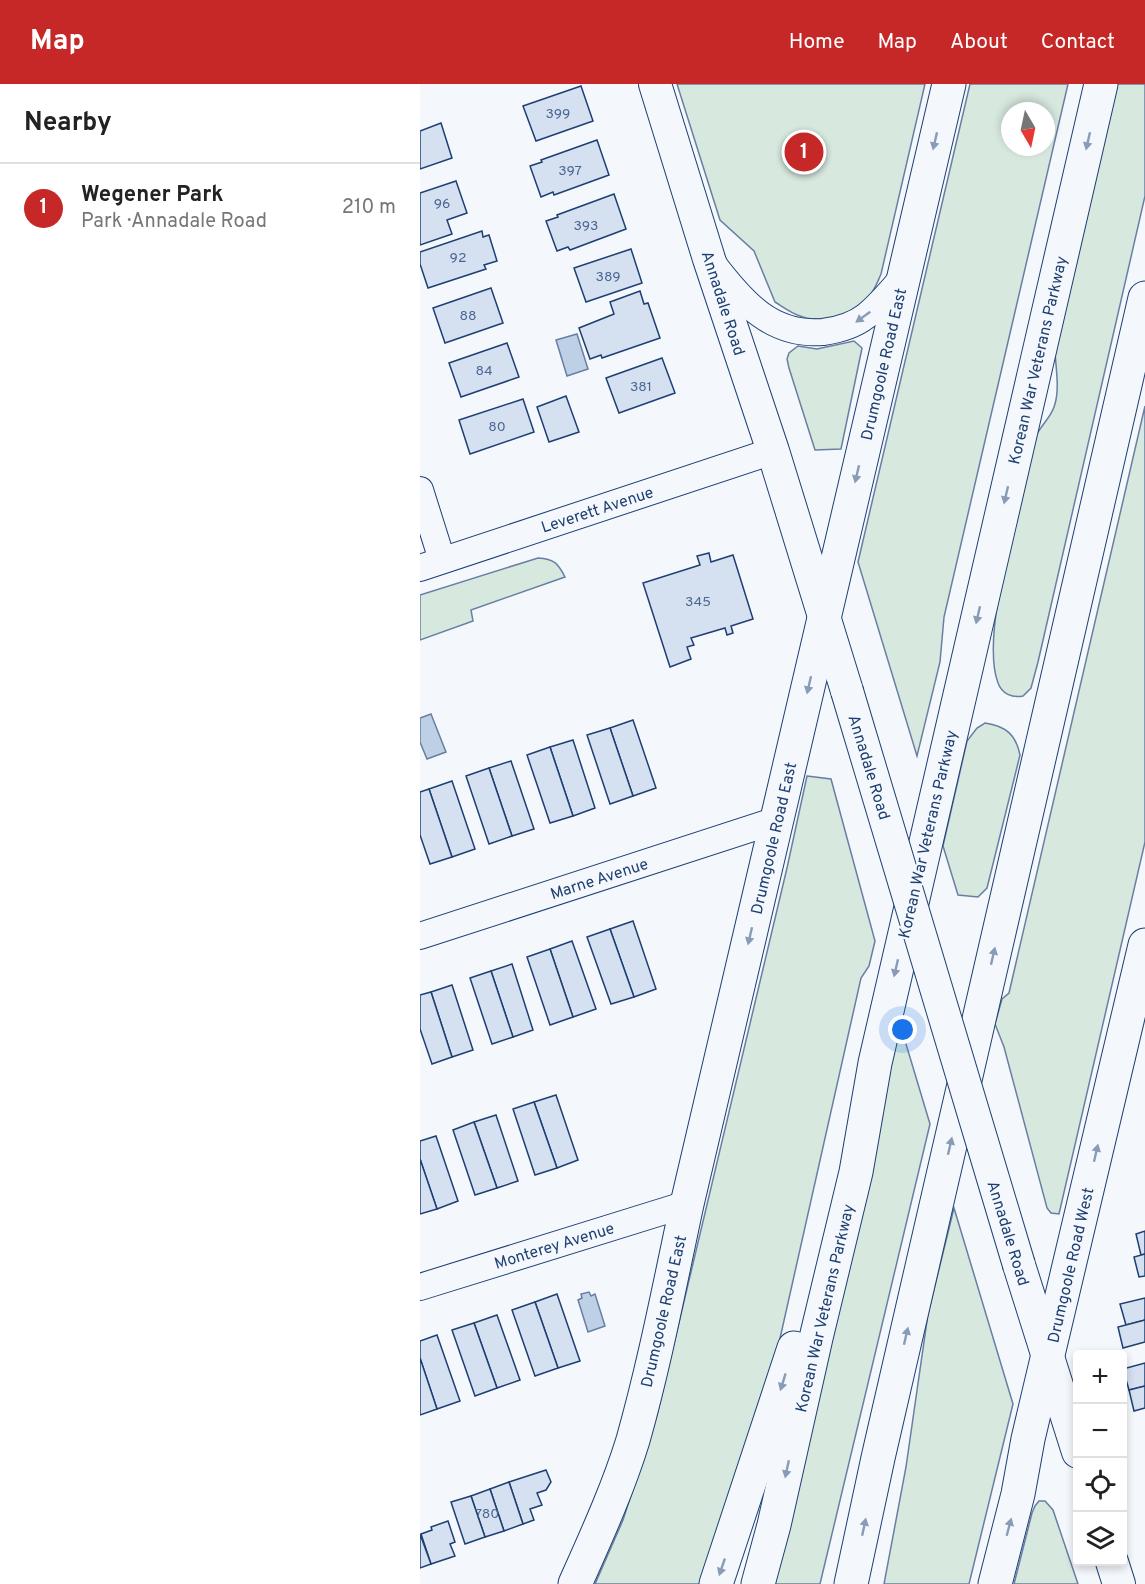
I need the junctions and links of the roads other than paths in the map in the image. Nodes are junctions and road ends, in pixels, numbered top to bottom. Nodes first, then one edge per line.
1 (655, 84) edge
2 (949, 84) edge
3 (1101, 84) edge
4 (709, 259) junction
5 (904, 276) junction
6 (1145, 298) edge
7 (773, 451) junction
8 (420, 490) edge
9 (431, 564) edge
10 (824, 620) junction
11 (777, 820) junction
12 (420, 936) edge
13 (1145, 945) edge
14 (874, 1063) junction
15 (687, 1204) junction
16 (420, 1287) edge
17 (1048, 1360) junction
18 (1073, 1439) edge
19 (1113, 1566) edge
20 (575, 1584) edge
21 (716, 1584) edge
22 (758, 1584) edge
23 (851, 1584) edge
24 (995, 1584) edge
25 (1119, 1584) edge

1 - 4 street, Annadale Road
2 -> 5 main road, Drumgoole Road East
3 -> 14 main road, Korean War Veterans Parkway
5 -> 4 street
4 - 7 street, Annadale Road
5 -> 10 main road, Drumgoole Road East
23 -> 6 main road
7 - 9 street, Leverett Avenue
7 - 10 street, Annadale Road
8 - 9 street
10 -> 11 main road, Drumgoole Road East
10 - 17 street, Annadale Road, bridge
11 - 12 street, Marne Avenue
11 -> 15 main road, Drumgoole Road East
17 -> 13 main road, Drumgoole Road West
14 -> 21 main road
14 -> 22 main road, Korean War Veterans Parkway
15 - 16 street, Monterey Avenue
15 - 20 main road, Drumgoole Road East
17 - 18 street, Annadale Road
24 -> 17 main road, Drumgoole Road West
19 - 25 street

